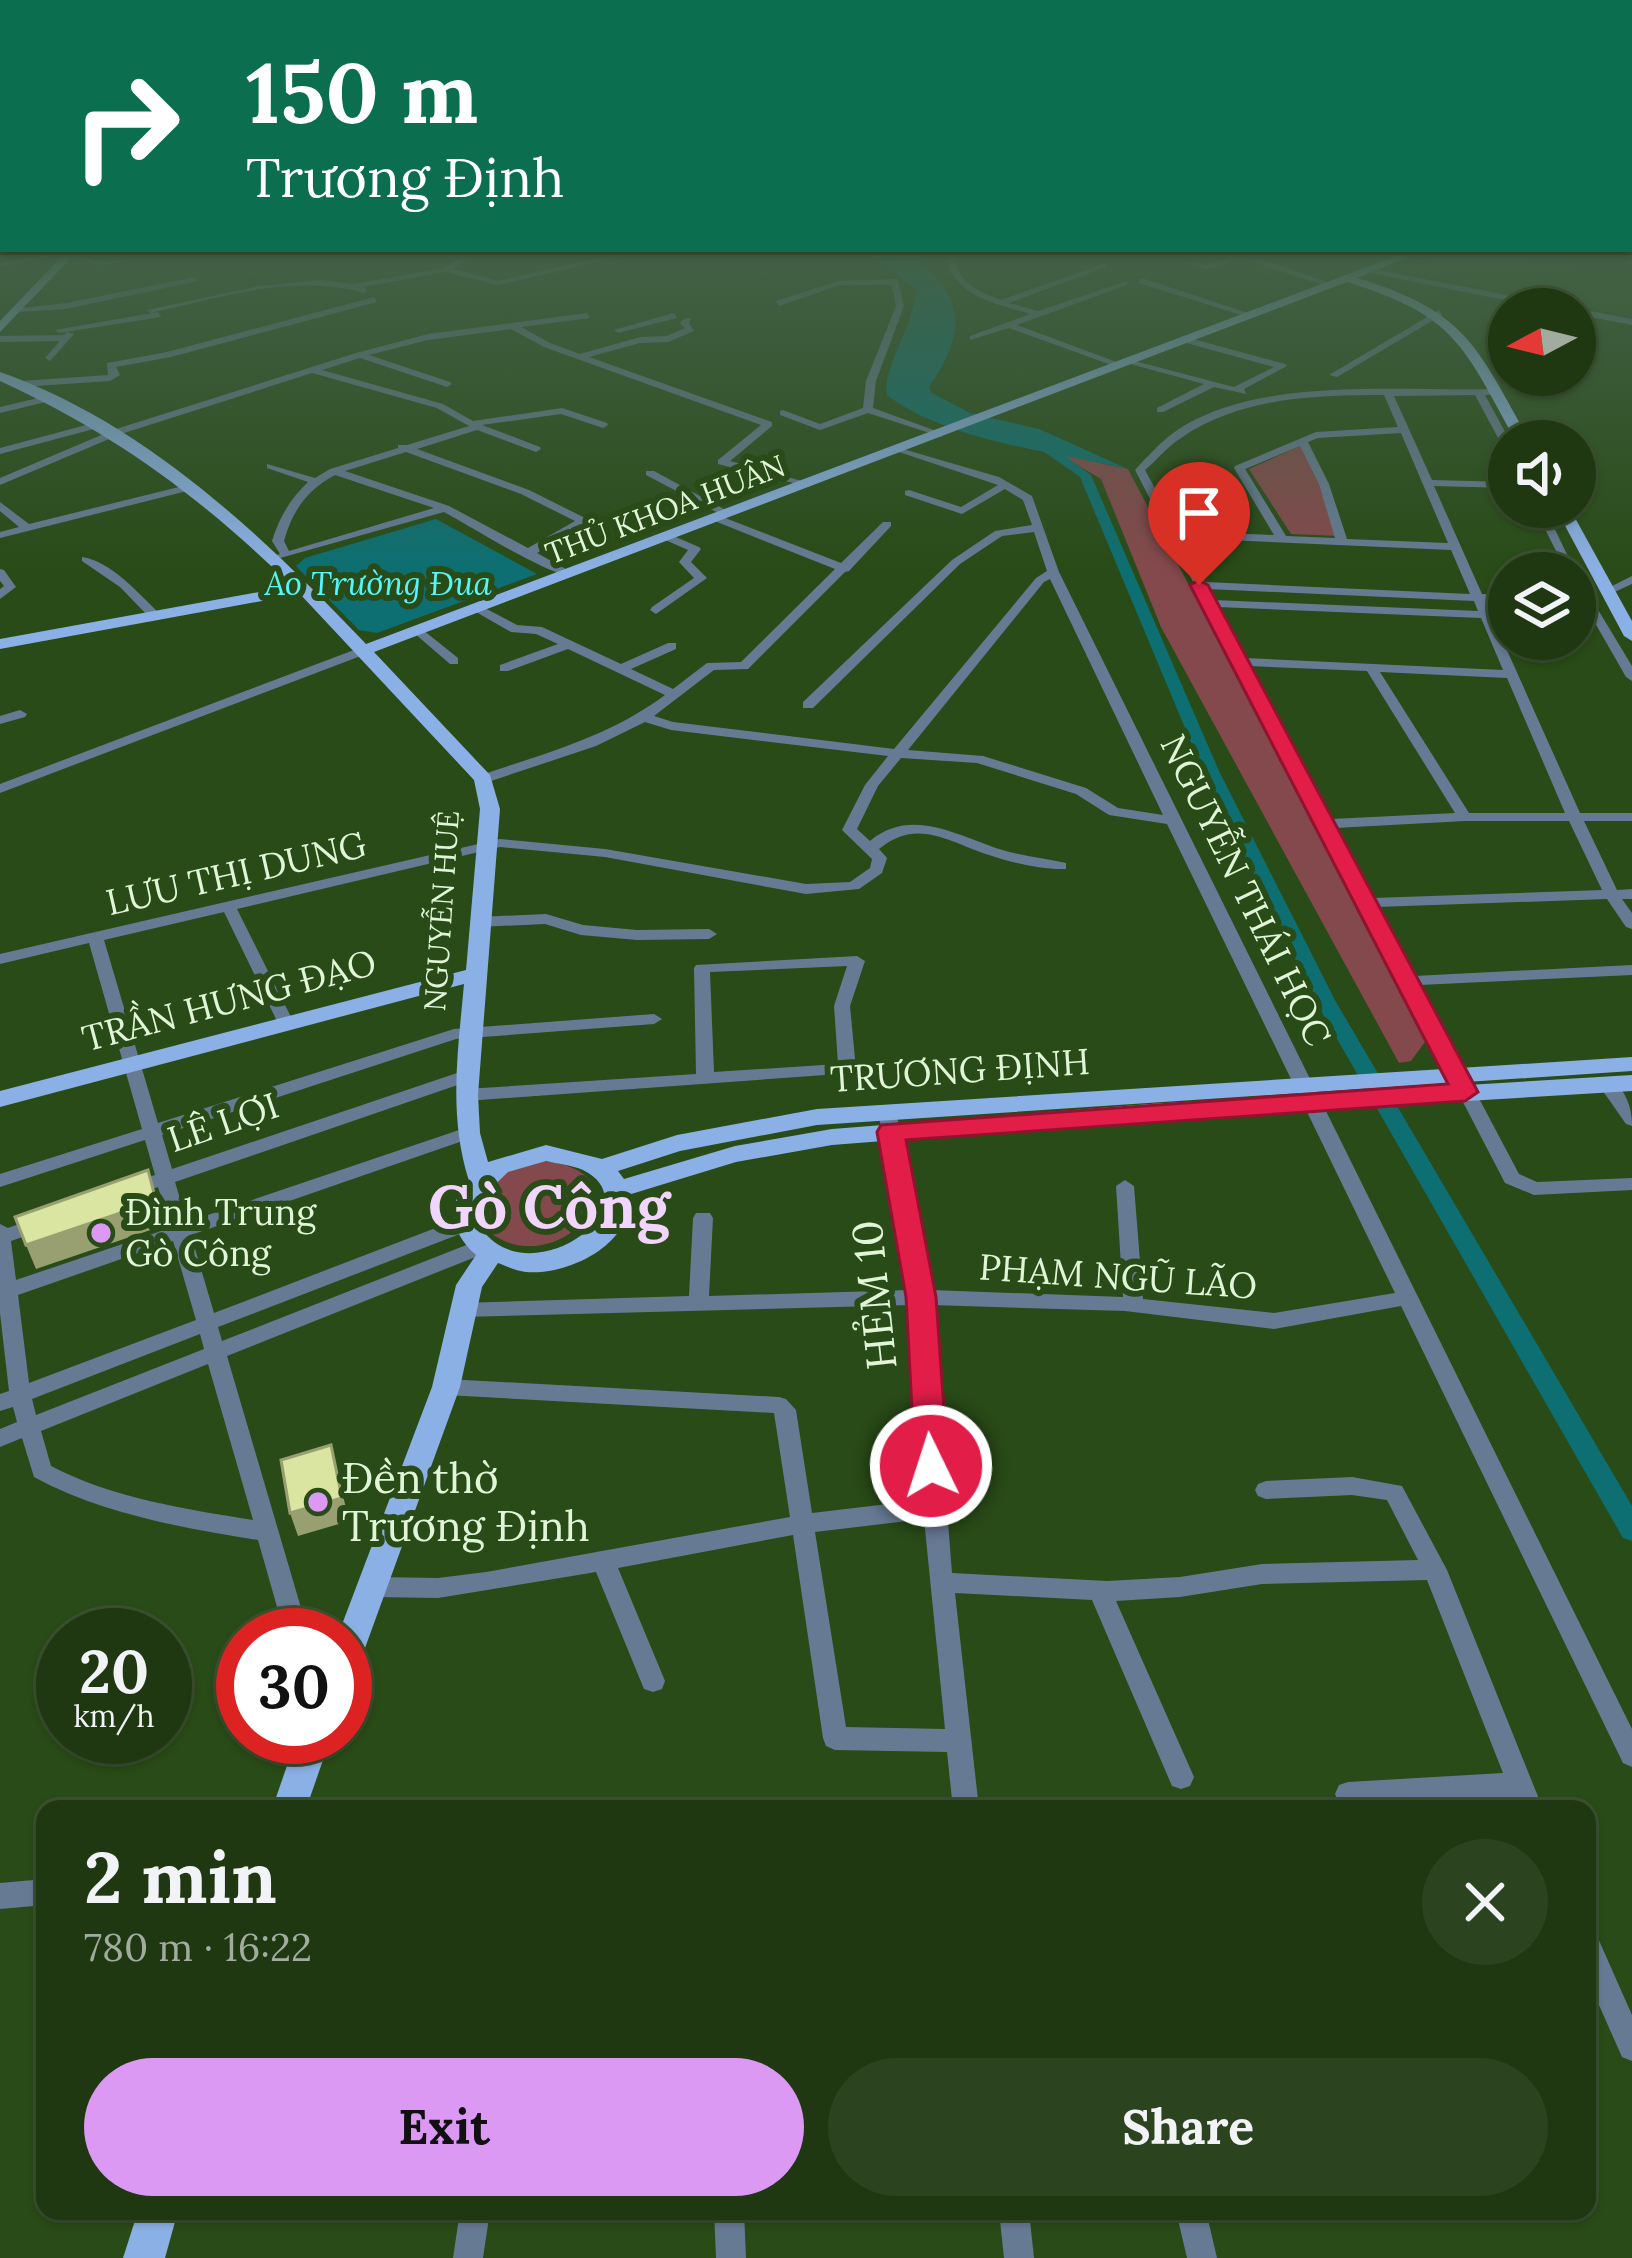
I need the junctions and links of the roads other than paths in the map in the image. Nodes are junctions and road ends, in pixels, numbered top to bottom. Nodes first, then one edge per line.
1 (147, 358) edge
2 (348, 358) edge
3 (369, 358) edge
4 (584, 358) edge
5 (880, 358) edge
6 (1110, 358) edge
7 (1131, 358) edge
8 (1254, 358) edge
9 (1362, 358) edge
10 (1121, 362) junction
11 (310, 370) junction
12 (1334, 375) dead end
13 (0, 376) edge
14 (21, 384) junction
15 (447, 384) dead end
16 (1212, 384) junction
17 (1235, 390) junction
18 (1488, 392) edge
19 (1479, 393) junction
20 (1389, 395) junction
21 (51, 398) junction
22 (1261, 398) junction
23 (0, 410) edge
24 (788, 410) dead end
25 (868, 410) junction
26 (1160, 410) dead end
27 (1493, 420) edge
28 (840, 421) junction
29 (101, 424) junction
30 (474, 425) junction
31 (603, 425) dead end
32 (854, 426) dead end
33 (1405, 430) junction
34 (117, 432) junction
35 (941, 433) junction
36 (1303, 440) junction
37 (402, 447) junction
38 (536, 449) dead end
39 (900, 449) junction
40 (0, 451) edge
41 (271, 466) dead end
42 (334, 471) junction
43 (650, 473) dead end
44 (315, 481) junction
45 (0, 482) edge
46 (1431, 483) junction
47 (1006, 484) junction
48 (1488, 484) edge
49 (805, 485) junction
50 (191, 488) junction
51 (910, 493) dead end
52 (0, 505) edge
53 (445, 508) junction
54 (722, 516) junction
55 (887, 524) dead end
56 (26, 527) junction
57 (1037, 528) junction
58 (1574, 528) edge
59 (1172, 534) junction
60 (0, 535) edge
61 (667, 537) junction
62 (1282, 539) junction
63 (1342, 542) junction
64 (1458, 547) junction
65 (527, 554) junction
66 (279, 557) junction
67 (86, 559) dead end
68 (845, 569) junction
69 (0, 572) edge
70 (1053, 572) junction
71 (567, 574) junction
72 (1632, 580) edge
73 (1199, 585) junction
74 (301, 589) junction
75 (0, 595) edge
76 (1478, 598) junction
77 (1488, 598) edge
78 (1211, 603) junction
79 (475, 608) junction
80 (656, 610) dead end
81 (1483, 615) junction
82 (1488, 615) edge
83 (1622, 615) edge
84 (155, 616) junction
85 (1596, 619) edge
86 (1598, 621) junction
87 (418, 630) junction
88 (0, 644) edge
89 (567, 645) junction
90 (672, 646) dead end
91 (362, 651) junction
92 (454, 661) dead end
93 (1240, 662) junction
94 (504, 668) dead end
95 (1372, 669) junction
96 (619, 670) junction
97 (1512, 674) junction
98 (1632, 676) edge
99 (671, 693) junction
100 (808, 705) dead end
101 (20, 714) dead end
102 (644, 718) junction
103 (0, 720) edge
104 (899, 753) junction
105 (483, 779) junction
106 (0, 790) edge
107 (1574, 816) junction
108 (1465, 817) junction
109 (1632, 817) edge
110 (1173, 821) junction
111 (1326, 824) junction
112 (485, 846) junction
113 (872, 847) junction
114 (1061, 866) dead end
115 (1632, 894) edge
116 (1612, 895) junction
117 (1368, 903) junction
118 (227, 905) junction
119 (478, 922) junction
120 (1632, 925) edge
121 (709, 934) dead end
122 (95, 936) junction
123 (0, 959) edge
124 (1632, 970) edge
125 (477, 974) junction
126 (1409, 981) junction
127 (654, 1019) dead end
128 (286, 1021) junction
129 (470, 1033) junction
130 (131, 1063) junction
131 (1632, 1064) edge
132 (705, 1077) junction
133 (1460, 1082) junction
134 (1620, 1083) edge
135 (467, 1085) junction
136 (1309, 1093) junction
137 (0, 1099) edge
138 (1632, 1120) edge
139 (889, 1121) junction
140 (152, 1130) junction
141 (468, 1133) junction
142 (166, 1177) junction
143 (610, 1179) junction
144 (480, 1180) junction
145 (0, 1181) edge
146 (1632, 1184) edge
147 (1125, 1186) dead end
148 (104, 1200) edge
149 (63, 1215) edge
150 (704, 1218) dead end
151 (180, 1229) junction
152 (0, 1236) edge
153 (480, 1241) junction
154 (5, 1291) edge
155 (921, 1297) junction
156 (1407, 1298) junction
157 (699, 1303) junction
158 (1134, 1306) junction
159 (462, 1310) junction
160 (205, 1324) junction
161 (213, 1349) junction
162 (446, 1387) junction
163 (10, 1399) edge
164 (27, 1427) junction
165 (0, 1438) edge
166 (1266, 1490) dead end
167 (934, 1508) junction
168 (801, 1524) junction
169 (267, 1532) junction
170 (603, 1560) junction
171 (1435, 1570) junction
172 (942, 1582) junction
173 (375, 1587) junction
174 (1100, 1591) junction
175 (289, 1608) edge
176 (366, 1608) edge
177 (652, 1682) dead end
178 (958, 1741) junction
179 (1632, 1755) edge
180 (305, 1764) edge
181 (1181, 1777) dead end
182 (1520, 1784) junction
183 (1348, 1794) dead end
184 (292, 1800) edge
185 (965, 1800) edge
186 (1526, 1800) edge
187 (36, 1893) edge
188 (0, 1896) edge
189 (1597, 1997) edge
190 (1632, 2047) edge
191 (155, 2220) edge
192 (473, 2220) edge
193 (729, 2220) edge
194 (1015, 2220) edge
195 (1193, 2220) edge
196 (144, 2258) edge
197 (467, 2258) edge
198 (731, 2258) edge
199 (1019, 2258) edge
200 (1202, 2258) edge

1 - 14 street
2 - 11 street
3 - 15 street
4 - 49 street
5 - 25 street
6 - 10 street
7 - 10 main road
8 - 17 street
9 - 12 street
10 - 16 street
10 - 35 main road, THỦ KHOA HUÂN
11 - 30 street
11 - 34 street
13 - 14 main road, NGUYỄN HUỆ
14 - 21 main road, NGUYỄN HUỆ
16 - 17 street
16 - 26 street
17 - 22 street
18 - 19 street
19 - 20 street
19 - 27 street
20 - 22 street
20 - 33 street
21 - 23 street
21 - 29 main road, NGUYỄN HUỆ
22 - 59 street
24 - 28 street
25 - 28 street
25 - 35 street
28 - 32 street
29 - 34 main road, NGUYỄN HUỆ
29 - 40 street
30 - 31 street
30 - 37 street
30 - 38 street
33 - 36 street
33 - 46 street
34 - 45 street
34 - 50 main road, NGUYỄN HUỆ
35 - 39 main road, THỦ KHOA HUÂN
36 - 62 street
36 - 63 street
37 - 42 street
37 - 65 street
39 - 47 street
39 - 49 main road, THỦ KHOA HUÂN
41 - 44 street
42 - 44 street
42 - 53 street
43 - 54 street
44 - 66 street
46 - 48 street
46 - 64 street
47 - 51 street
47 - 57 street, NGUYỄN THÁI HỌC
49 - 54 main road, THỦ KHOA HUÂN
50 - 56 street
50 - 66 main road, NGUYỄN HUỆ
52 - 56 street
53 - 65 street
53 - 66 street
54 - 61 main road, THỦ KHOA HUÂN
54 - 68 street
55 - 68 street
56 - 60 street
57 - 70 street, NGUYỄN THÁI HỌC
57 - 100 street
58 - 83 main road
59 - 62 street
59 - 73 street
61 - 71 main road, THỦ KHOA HUÂN
61 - 80 street
62 - 63 street
63 - 64 street
64 - 76 street
65 - 71 street
66 - 74 main road, NGUYỄN HUỆ
67 - 84 street
68 - 99 street
69 - 75 street
70 - 104 street
70 - 110 street, NGUYỄN THÁI HỌC
71 - 79 main road, THỦ KHOA HUÂN
72 - 83 street
73 - 76 street
73 - 78 street
74 - 84 main road
74 - 91 main road, NGUYỄN HUỆ
76 - 77 street
76 - 81 street
78 - 81 street
78 - 93 street
79 - 87 main road, THỦ KHOA HUÂN
79 - 89 street
81 - 82 street
81 - 97 street
83 - 86 street
84 - 88 main road
85 - 86 street
86 - 98 street
87 - 91 main road, THỦ KHOA HUÂN
87 - 92 street
89 - 94 street
89 - 96 street
90 - 96 street
91 - 105 main road, NGUYỄN HUỆ
91 - 106 street, THỦ KHOA HUÂN
93 - 95 street
93 - 111 street
95 - 97 street
95 - 108 street
96 - 99 street
97 - 107 street
99 - 102 street
101 - 103 street
102 - 104 street
102 - 105 street
104 - 110 street
104 - 113 street
105 - 112 main road, NGUYỄN HUỆ
107 - 108 street
107 - 109 street
107 - 116 street
108 - 111 street
110 - 136 street, NGUYỄN THÁI HỌC
111 - 117 street
112 - 113 street, LƯU THỊ DUNG
112 - 118 street, LƯU THỊ DUNG
112 - 119 main road, NGUYỄN HUỆ
113 - 114 street
115 - 116 street
116 - 117 street
116 - 120 street
117 - 126 street
118 - 122 street, LƯU THỊ DUNG
118 - 128 street
119 - 121 street
119 - 125 main road, NGUYỄN HUỆ
122 - 123 street, LƯU THỊ DUNG
122 - 130 street
124 - 126 street
125 - 128 main road, TRẦN HƯNG ĐẠO
125 - 129 main road, NGUYỄN HUỆ
126 - 133 street
127 - 129 street
128 - 130 main road, TRẦN HƯNG ĐẠO
129 - 135 main road, NGUYỄN HUỆ
129 - 140 street
130 - 137 main road, TRẦN HƯNG ĐẠO
130 - 140 street
131 - 133 main road
132 - 132 street, LÊ LỢI
132 - 135 street, LÊ LỢI
133 - 134 main road
133 - 136 main road, TRƯƠNG ĐỊNH
133 - 146 street
134 - 138 street
135 - 141 main road, NGUYỄN HUỆ
135 - 142 street, LÊ LỢI
136 - 139 main road, TRƯƠNG ĐỊNH
136 - 156 street, NGUYỄN THÁI HỌC
139 - 143 main road, TRƯƠNG ĐỊNH
139 - 155 street, HẺM 10
140 - 142 street
140 - 145 street
141 - 144 main road, NGUYỄN HUỆ
141 - 151 street
142 - 148 street, LÊ LỢI
142 - 151 street
143 - 144 main road
143 - 153 main road
144 - 153 main road
147 - 158 street
149 - 152 street
150 - 157 street
151 - 154 street
151 - 160 street
152 - 154 street
153 - 159 main road
153 - 160 street
153 - 161 street
154 - 163 street
155 - 157 street, PHẠM NGŨ LÃO
155 - 158 street, PHẠM NGŨ LÃO
155 - 167 street, HẺM 10
156 - 158 street, PHẠM NGŨ LÃO
156 - 179 street, NGUYỄN THÁI HỌC
157 - 159 street, PHẠM NGŨ LÃO
159 - 162 main road
160 - 161 street
160 - 163 street
161 - 164 street
161 - 169 street
162 - 168 street
162 - 173 main road
163 - 164 street
164 - 165 street
164 - 169 street
166 - 171 street
167 - 168 street
167 - 172 street, HẺM 10
168 - 170 street
168 - 178 street
169 - 175 street
170 - 173 street
170 - 177 street
171 - 174 street
171 - 182 street
172 - 174 street
172 - 178 street, HẺM 10
173 - 176 main road
174 - 181 street
178 - 185 street, HẺM 10
180 - 184 main road
182 - 183 street
182 - 186 street
187 - 188 street
189 - 190 street
191 - 196 main road
192 - 197 street
193 - 198 street
194 - 199 street
195 - 200 street

